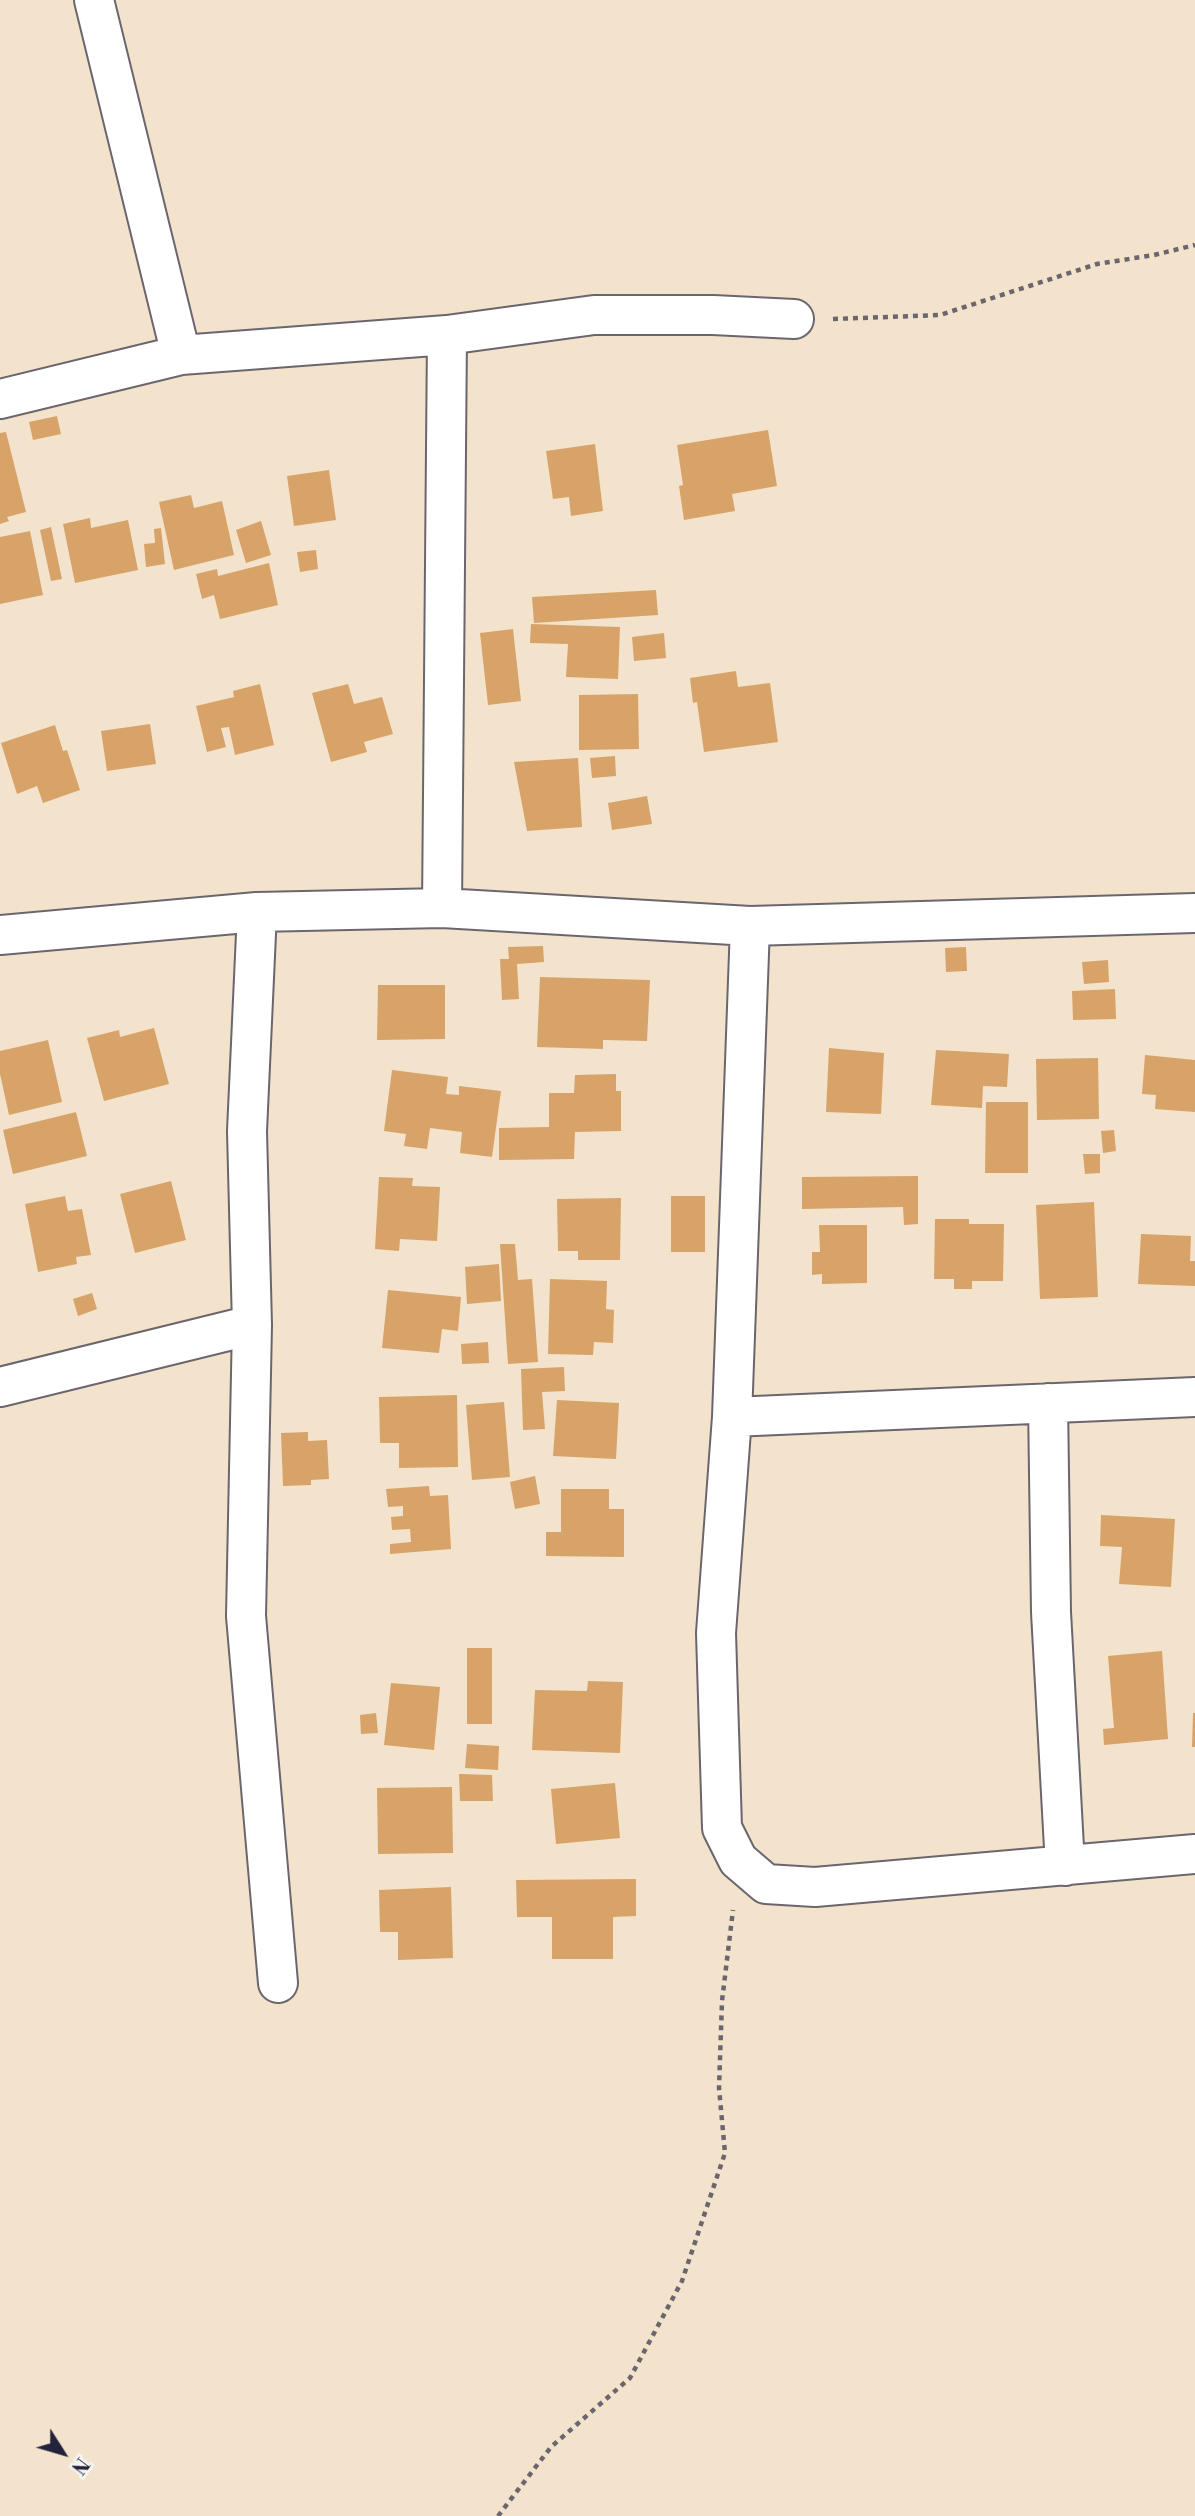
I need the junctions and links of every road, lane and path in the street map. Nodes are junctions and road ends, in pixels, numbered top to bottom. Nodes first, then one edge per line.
1 (94, 0) edge
2 (1195, 245) edge
3 (794, 319) joint
4 (447, 335) junction
5 (181, 355) junction
6 (0, 399) edge
7 (442, 908) junction
8 (257, 912) junction
9 (1195, 913) edge
10 (750, 926) junction
11 (0, 935) edge
12 (252, 1325) junction
13 (0, 1387) edge
14 (1195, 1397) edge
15 (1048, 1403) junction
16 (732, 1418) junction
17 (1195, 1854) edge
18 (738, 1860) junction
19 (1065, 1866) junction
20 (278, 1983) dead end
21 (498, 2516) edge

1 - 5 street
2 - 3 path
3 - 4 street
4 - 5 street
4 - 7 street
5 - 6 street
7 - 8 street
7 - 10 street
8 - 11 street
8 - 12 street
9 - 10 street
10 - 16 street
12 - 13 street
12 - 20 street
14 - 15 street
15 - 16 street
15 - 19 street
16 - 18 street
17 - 19 street
18 - 19 street
18 - 21 path

